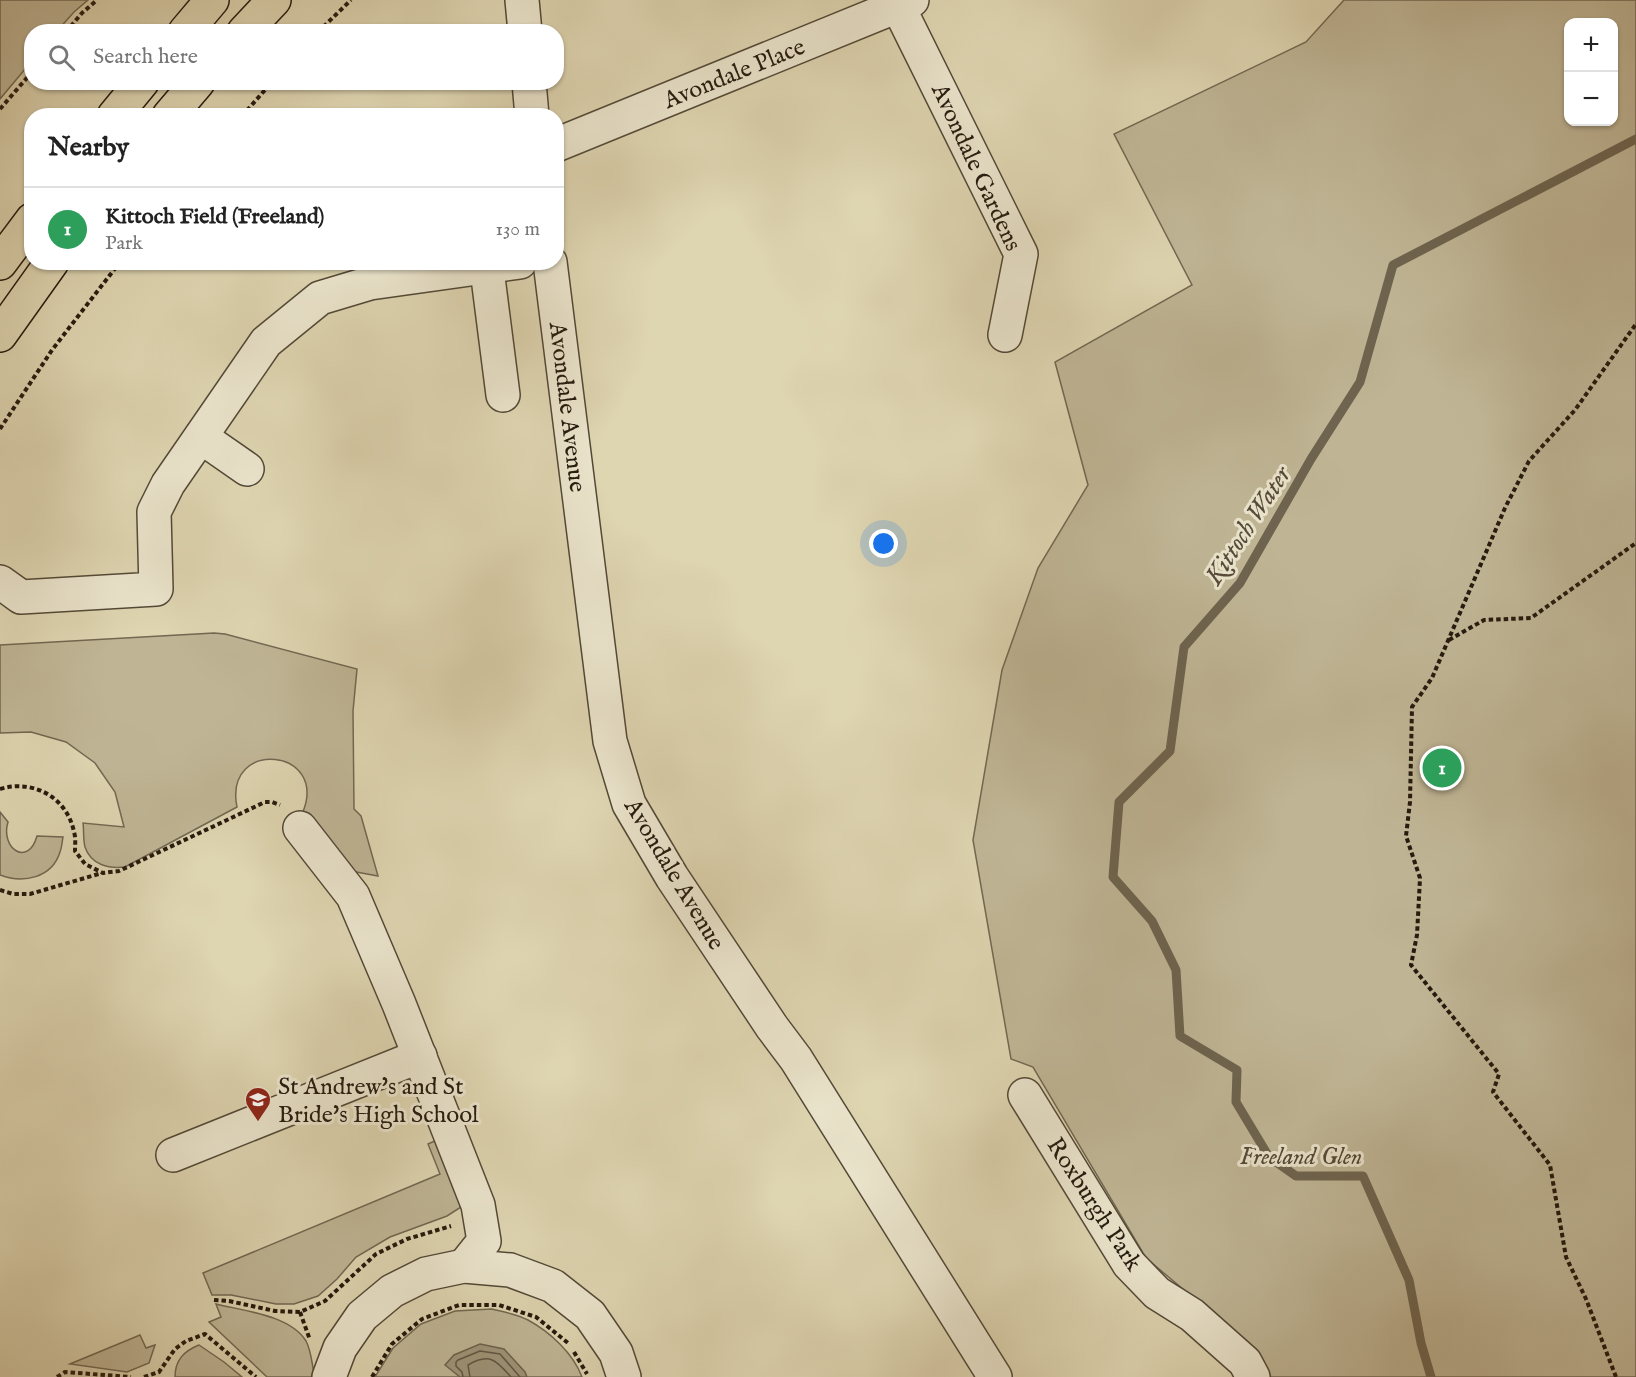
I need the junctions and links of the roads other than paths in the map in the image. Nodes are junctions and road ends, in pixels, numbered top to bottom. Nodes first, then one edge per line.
1 (212, 0) edge
2 (274, 0) edge
3 (522, 0) edge
4 (905, 3) edge
5 (192, 24) edge
6 (252, 24) edge
7 (524, 24) edge
8 (135, 90) edge
9 (191, 90) edge
10 (530, 90) edge
11 (121, 108) edge
12 (176, 108) edge
13 (531, 108) edge
14 (564, 142) edge
15 (24, 231) edge
16 (0, 263) edge
17 (46, 270) edge
18 (454, 270) edge
19 (487, 270) edge
20 (551, 270) edge
21 (0, 335) edge
22 (1005, 335) dead end
23 (503, 395) dead end
24 (201, 437) junction
25 (247, 469) dead end
26 (0, 582) edge
27 (300, 828) road end
28 (420, 1056) junction
29 (1025, 1095) dead end
30 (173, 1155) dead end
31 (464, 1266) junction
32 (329, 1377) edge
33 (624, 1377) edge
34 (995, 1377) edge
35 (1253, 1377) edge

1 - 5 highway
2 - 6 highway
3 - 7 street
4 - 14 street, Avondale Place
4 - 22 street, Avondale Gardens
8 - 11 highway
9 - 12 highway
10 - 13 street
15 - 16 highway
17 - 21 highway
18 - 24 street
19 - 23 street
20 - 34 street, Avondale Avenue
24 - 25 street
24 - 26 street
27 - 28 street
28 - 30 street
28 - 31 street
29 - 35 street, Roxburgh Park
31 - 32 street
31 - 33 street

